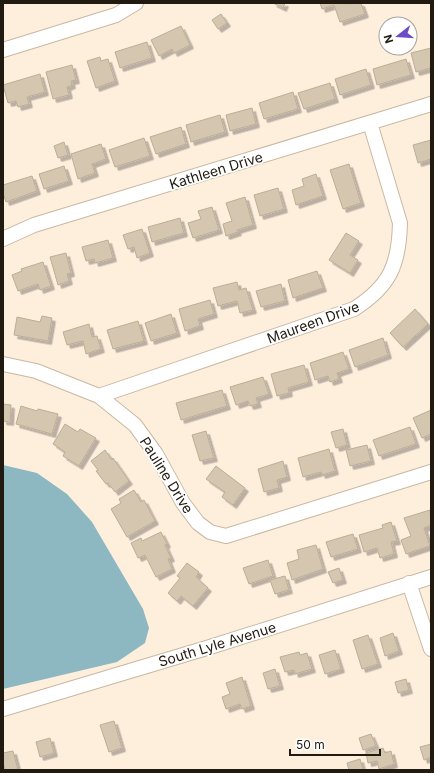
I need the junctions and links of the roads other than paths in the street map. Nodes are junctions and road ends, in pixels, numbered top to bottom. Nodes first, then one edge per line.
1 (136, 3) edge
2 (3, 50) edge
3 (431, 104) edge
4 (370, 123) junction
5 (3, 239) edge
6 (3, 364) edge
7 (99, 396) junction
8 (431, 472) edge
9 (431, 577) edge
10 (409, 584) junction
11 (431, 649) edge
12 (3, 709) edge

1 - 2 street
3 - 4 street, Kathleen Drive
4 - 5 street, Kathleen Drive
4 - 7 street, Maureen Drive
6 - 7 street, Pauline Drive
7 - 8 street, Pauline Drive
9 - 10 street, South Lyle Avenue
10 - 11 street
10 - 12 street, South Lyle Avenue

